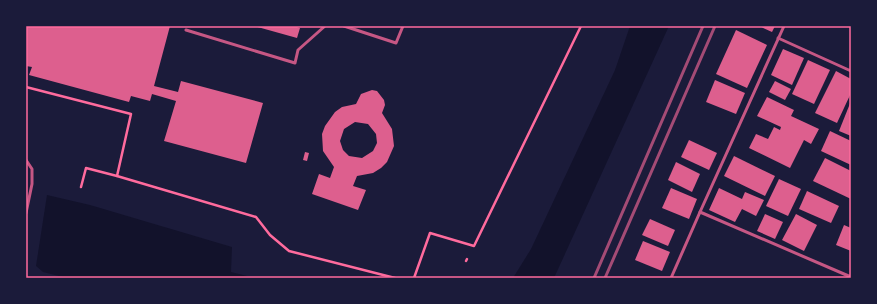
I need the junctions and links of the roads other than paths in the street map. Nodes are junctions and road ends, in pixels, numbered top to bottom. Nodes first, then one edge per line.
1 (325, 26) edge
2 (344, 26) edge
3 (403, 26) edge
4 (784, 26) edge
5 (186, 30) dead end
6 (778, 38) junction
7 (851, 71) edge
8 (26, 160) edge
9 (700, 212) junction
10 (26, 213) edge
11 (851, 277) edge
12 (671, 278) edge

1 - 5 lane
2 - 3 lane
4 - 6 lane
6 - 7 lane
6 - 9 lane
8 - 10 lane
9 - 11 lane
9 - 12 lane

